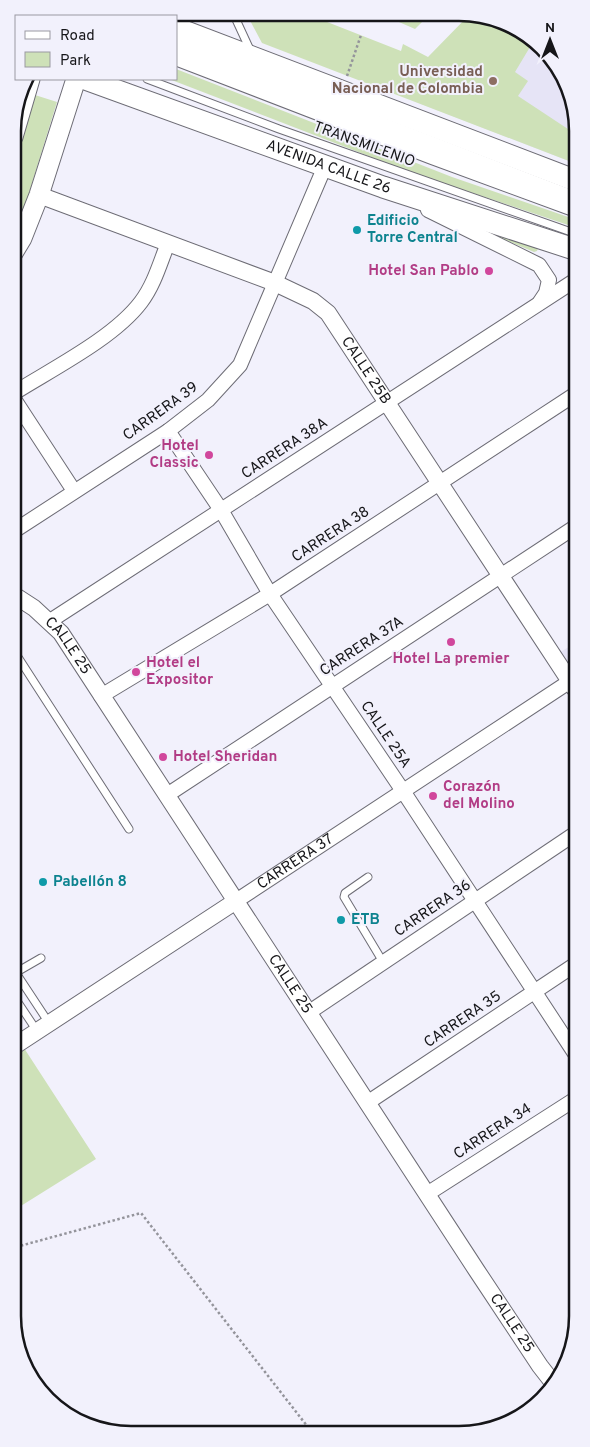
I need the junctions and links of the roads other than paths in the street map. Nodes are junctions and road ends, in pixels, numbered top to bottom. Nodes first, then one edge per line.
1 (237, 21) edge
2 (178, 29) edge
3 (178, 50) edge
4 (254, 57) junction
5 (178, 63) edge
6 (76, 80) edge
7 (88, 80) edge
8 (150, 80) edge
9 (325, 166) junction
10 (569, 178) edge
11 (383, 188) junction
12 (40, 195) junction
13 (569, 200) edge
14 (569, 211) edge
15 (569, 231) edge
16 (21, 240) edge
17 (168, 243) junction
18 (569, 247) edge
19 (275, 283) junction
20 (569, 284) edge
21 (538, 305) junction
22 (21, 389) edge
23 (569, 398) edge
24 (387, 403) junction
25 (21, 410) edge
26 (168, 431) junction
27 (439, 483) junction
28 (74, 491) junction
29 (221, 510) junction
30 (21, 526) edge
31 (569, 531) edge
32 (501, 576) junction
33 (270, 594) junction
34 (21, 600) edge
35 (50, 621) junction
36 (21, 662) edge
37 (569, 676) edge
38 (332, 686) junction
39 (569, 686) edge
40 (101, 696) junction
41 (403, 791) junction
42 (167, 795) junction
43 (129, 829) dead end
44 (569, 838) edge
45 (368, 877) dead end
46 (475, 901) junction
47 (236, 902) junction
48 (41, 958) dead end
49 (383, 962) junction
50 (569, 969) edge
51 (21, 970) edge
52 (21, 983) edge
53 (535, 992) junction
54 (21, 1004) edge
55 (308, 1012) junction
56 (43, 1027) junction
57 (21, 1042) edge
58 (569, 1044) edge
59 (367, 1103) junction
60 (569, 1103) edge
61 (427, 1194) junction
62 (549, 1378) edge

1 - 4 lane
2 - 4 main road
3 - 13 main road
4 - 10 main road
5 - 14 lane, TRANSMILENIO
6 - 12 main road
7 - 9 main road, AVENIDA CALLE 26
8 - 15 lane, TRANSMILENIO
9 - 11 main road, AVENIDA CALLE 26
9 - 19 street, CARRERA 39
11 - 18 main road, AVENIDA CALLE 26
11 - 21 street
12 - 16 main road
12 - 17 street, CALLE 25B
17 - 19 street, CALLE 25B
17 - 22 street
19 - 24 street, CALLE 25B
19 - 26 street, CARRERA 39
20 - 21 street, CARRERA 38A
21 - 24 street, CARRERA 38A
23 - 27 street, CARRERA 38
24 - 27 street, CALLE 25B
24 - 29 street, CARRERA 38A
25 - 28 street
26 - 28 street, CARRERA 39
26 - 29 street, CALLE 25A
27 - 32 street, CALLE 25B
27 - 33 street, CARRERA 38
28 - 30 street, CARRERA 39
29 - 33 street, CALLE 25A
29 - 35 street, CARRERA 38A
31 - 32 street, CARRERA 37A
32 - 37 street, CALLE 25B
32 - 38 street, CARRERA 37A
33 - 38 street, CALLE 25A
33 - 40 street, CARRERA 38
34 - 35 street, CALLE 25
35 - 40 street, CALLE 25
36 - 43 lane
38 - 41 street, CALLE 25A
38 - 42 street, CARRERA 37A
39 - 41 street, CARRERA 37
40 - 42 street, CALLE 25
41 - 46 street, CALLE 25A
41 - 47 street, CARRERA 37
42 - 47 street, CALLE 25
44 - 46 street, CARRERA 36
45 - 49 lane
46 - 49 street, CARRERA 36
46 - 53 street, CALLE 25A
47 - 55 street, CALLE 25
47 - 56 street, CARRERA 37
48 - 51 lane
49 - 55 street, CARRERA 36
50 - 53 street, CARRERA 35
52 - 56 lane
53 - 58 street, CALLE 25A
53 - 59 street, CARRERA 35
54 - 56 lane
55 - 59 street, CALLE 25
56 - 57 street, CARRERA 37
59 - 61 street, CALLE 25
60 - 61 street, CARRERA 34
61 - 62 street, CALLE 25

